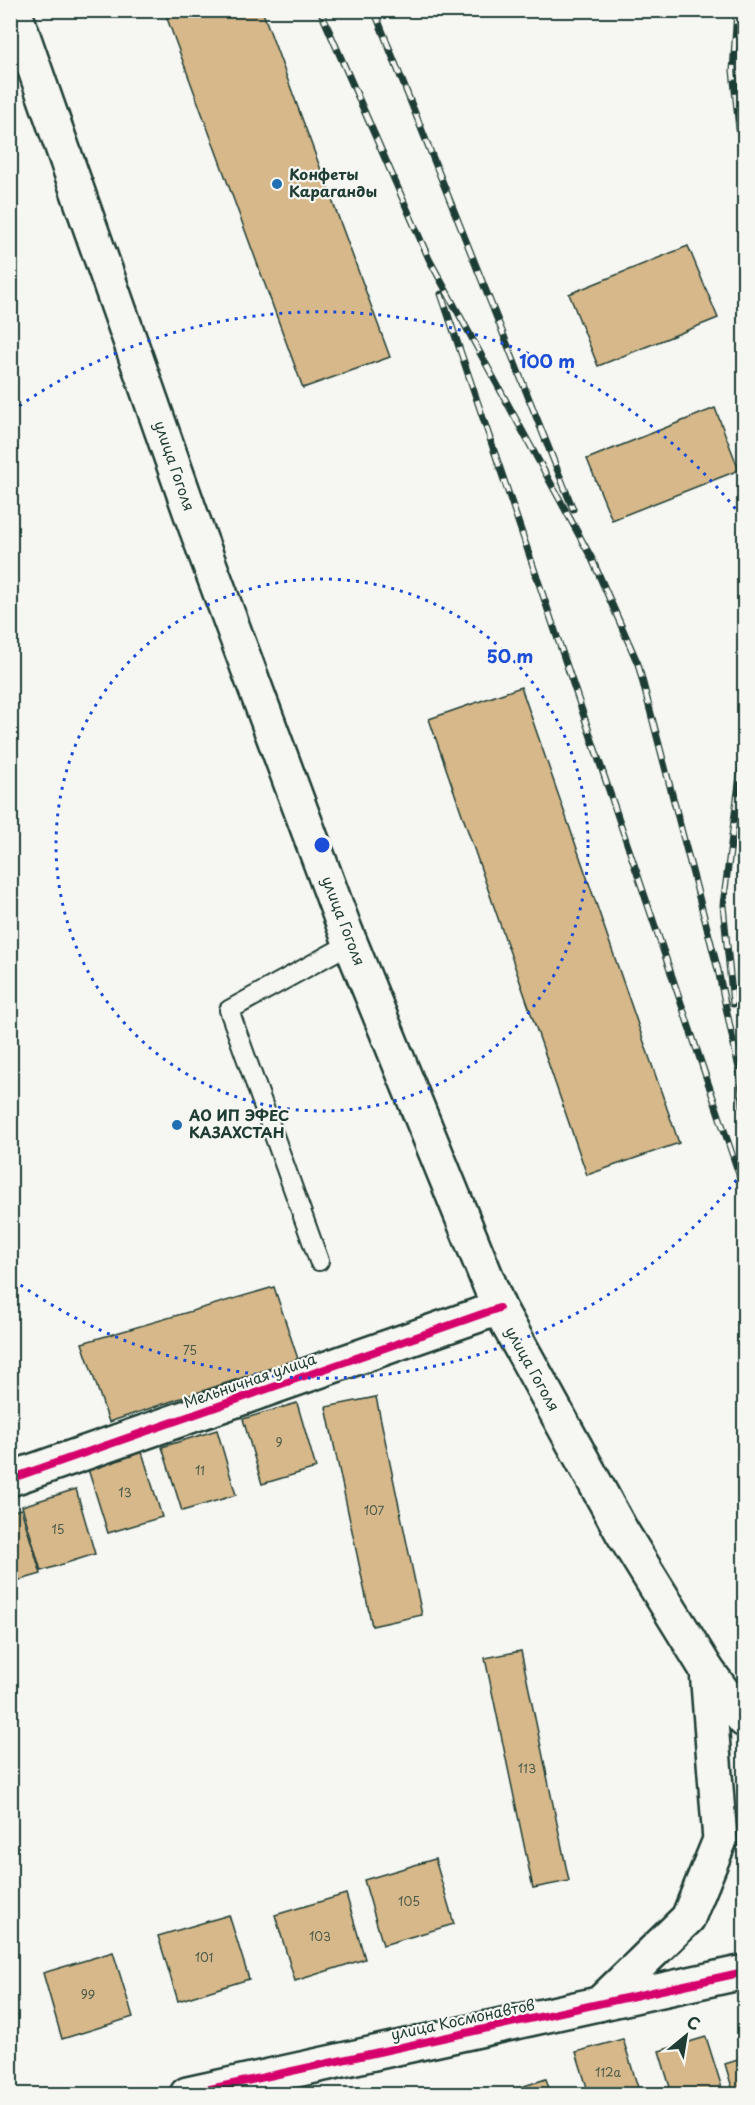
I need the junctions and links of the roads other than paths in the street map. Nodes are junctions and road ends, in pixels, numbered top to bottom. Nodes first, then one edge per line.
1 (14, 10) edge
2 (351, 943) junction
3 (319, 1262) dead end
4 (499, 1308) junction
5 (10, 1479) edge
6 (707, 1670) junction
7 (744, 1704) edge
8 (744, 1720) edge
9 (744, 1972) edge
10 (599, 2004) junction
11 (187, 2094) edge

1 - 2 main road, улица Гоголя
2 - 3 lane
2 - 4 main road, улица Гоголя
4 - 5 main road, Мельничная улица
4 - 6 main road, улица Гоголя
6 - 7 main road
6 - 8 main road, улица Гоголя
6 - 10 main road
9 - 10 main road, улица Космонавтов
10 - 11 main road, улица Космонавтов

